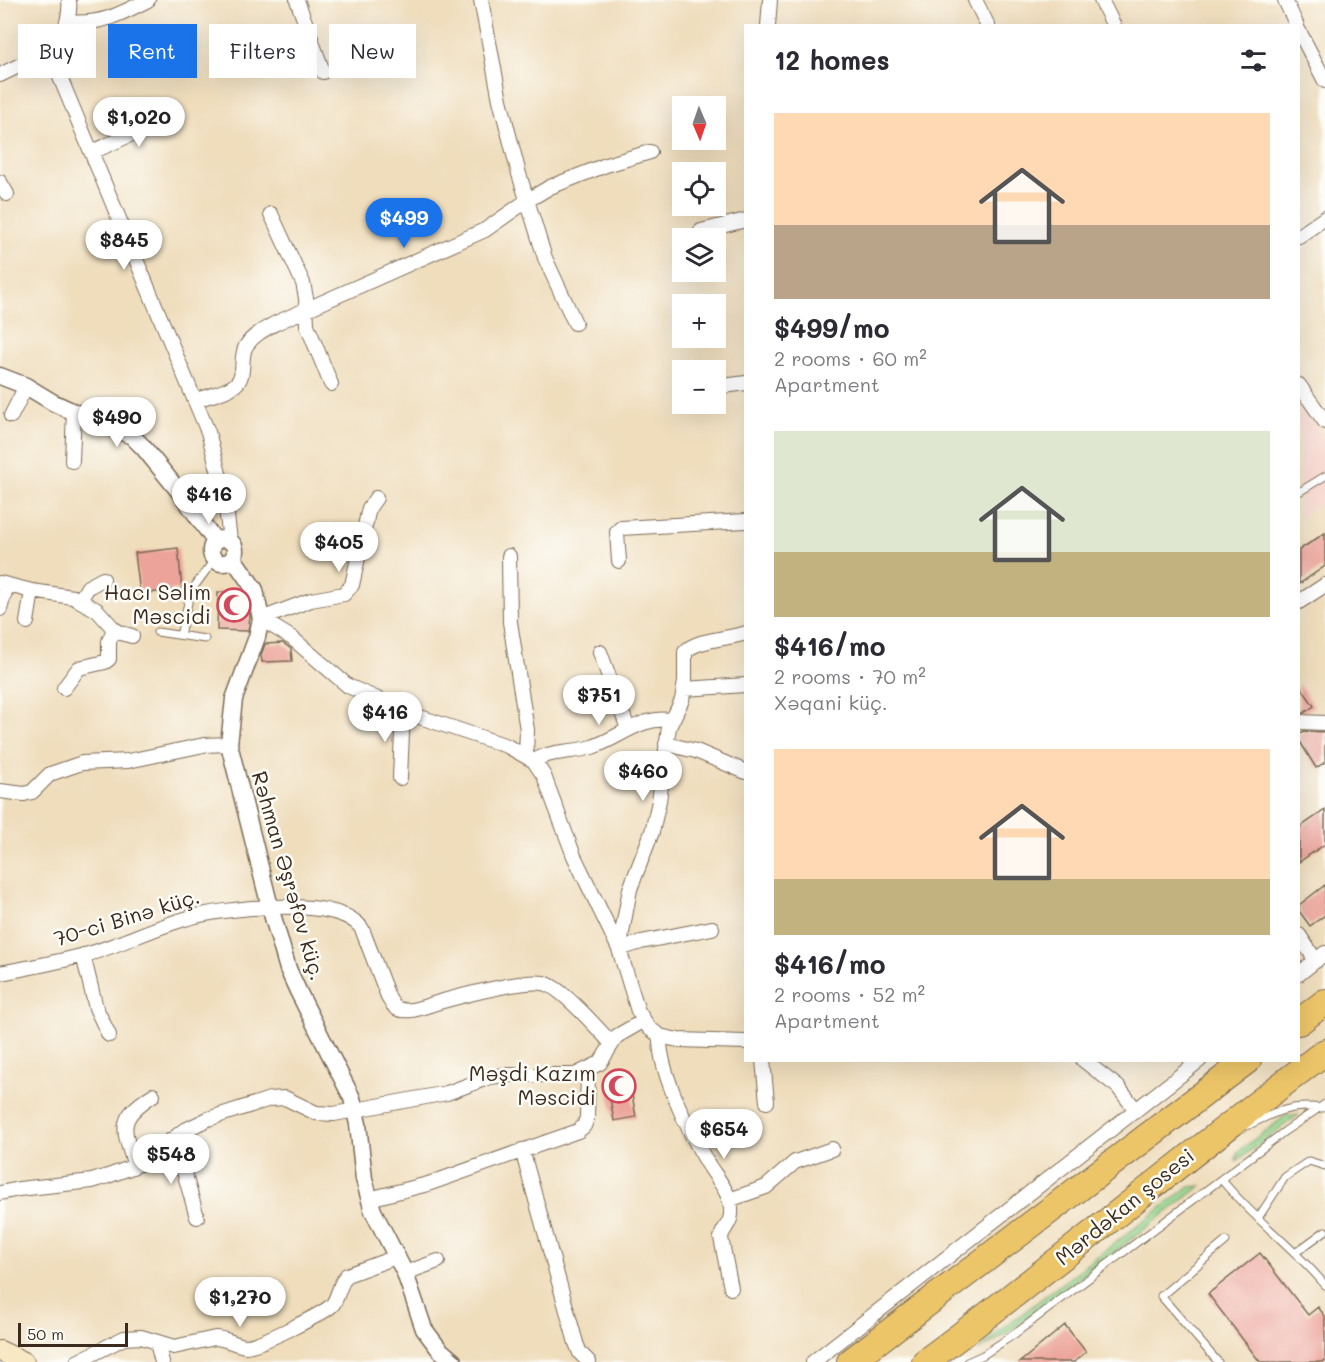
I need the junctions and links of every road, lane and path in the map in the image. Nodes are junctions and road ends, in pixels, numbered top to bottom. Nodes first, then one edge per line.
1 (69, 0) edge
2 (148, 0) edge
3 (297, 0) edge
4 (481, 0) edge
5 (770, 0) edge
6 (975, 0) edge
7 (1101, 0) edge
8 (1285, 0) edge
9 (68, 22) joint
10 (768, 24) edge
11 (987, 24) edge
12 (1113, 24) edge
13 (1296, 24) edge
14 (1300, 33) edge
15 (18, 66) edge
16 (323, 72) dead end
17 (0, 75) edge
18 (59, 78) edge
19 (1325, 81) edge
20 (172, 116) dead end
21 (92, 152) junction
22 (650, 152) dead end
23 (528, 200) junction
24 (271, 214) dead end
25 (1325, 218) edge
26 (744, 220) edge
27 (713, 228) edge
28 (1300, 235) edge
29 (306, 309) junction
30 (575, 323) dead end
31 (0, 376) edge
32 (744, 383) edge
33 (331, 384) dead end
34 (26, 386) junction
35 (726, 386) edge
36 (1300, 390) edge
37 (196, 400) junction
38 (74, 411) junction
39 (10, 416) dead end
40 (1325, 422) edge
41 (72, 461) dead end
42 (1325, 476) edge
43 (1300, 491) edge
44 (376, 498) dead end
45 (744, 521) edge
46 (222, 541) junction
47 (509, 556) dead end
48 (233, 558) junction
49 (214, 560) junction
50 (619, 561) dead end
51 (103, 579) dead end
52 (3, 584) edge
53 (1325, 585) edge
54 (32, 591) junction
55 (80, 600) junction
56 (1300, 601) edge
57 (0, 609) edge
58 (261, 619) junction
59 (27, 622) dead end
60 (114, 629) junction
61 (157, 632) dead end
62 (744, 633) edge
63 (180, 635) junction
64 (132, 636) dead end
65 (205, 639) dead end
66 (600, 652) dead end
67 (744, 685) edge
68 (64, 688) dead end
69 (684, 689) junction
70 (403, 710) junction
71 (671, 720) junction
72 (1300, 722) edge
73 (1325, 723) edge
74 (628, 729) junction
75 (229, 744) junction
76 (666, 744) junction
77 (530, 758) junction
78 (744, 771) edge
79 (400, 778) dead end
80 (0, 792) edge
81 (270, 907) junction
82 (712, 928) dead end
83 (1300, 936) edge
84 (619, 948) junction
85 (83, 955) junction
86 (1320, 957) edge
87 (1300, 973) edge
88 (0, 974) edge
89 (1325, 1002) edge
90 (643, 1021) junction
91 (1300, 1021) edge
92 (109, 1035) dead end
93 (660, 1036) junction
94 (744, 1042) edge
95 (612, 1044) junction
96 (1325, 1052) edge
97 (763, 1062) edge
98 (1086, 1062) edge
99 (1197, 1062) edge
100 (1245, 1062) edge
101 (588, 1070) junction
102 (153, 1095) dead end
103 (768, 1102) dead end
104 (1323, 1107) edge
105 (355, 1110) junction
106 (1136, 1110) junction
107 (171, 1140) junction
108 (832, 1149) dead end
109 (522, 1150) junction
110 (1194, 1152) junction
111 (135, 1166) junction
112 (1325, 1166) edge
113 (1221, 1179) junction
114 (0, 1193) edge
115 (369, 1198) junction
116 (729, 1200) junction
117 (197, 1217) dead end
118 (1258, 1218) junction
119 (1325, 1231) edge
120 (1226, 1241) dead end
121 (1295, 1252) junction
122 (396, 1257) junction
123 (438, 1262) dead end
124 (405, 1273) junction
125 (1325, 1285) edge
126 (731, 1288) dead end
127 (1014, 1297) junction
128 (157, 1343) junction
129 (0, 1352) edge
130 (8, 1362) edge
131 (24, 1362) edge
132 (77, 1362) edge
133 (162, 1362) edge
134 (454, 1362) edge
135 (589, 1362) edge
136 (813, 1362) edge
137 (850, 1362) edge
138 (925, 1362) edge
139 (941, 1362) edge
140 (967, 1362) edge
141 (1218, 1362) edge

1 - 9 street
2 - 9 street
3 - 16 street
4 - 23 street
5 - 10 street
6 - 11 street
7 - 12 street
8 - 13 street
14 - 19 street
15 - 17 street
18 - 21 street
20 - 21 street
21 - 37 street
22 - 23 street
23 - 29 street
23 - 30 street
24 - 29 street
25 - 28 street
26 - 27 street
29 - 33 street
29 - 37 street
31 - 34 street
32 - 35 street
34 - 38 street
34 - 39 street
36 - 40 street
37 - 46 street
38 - 41 street
38 - 46 street
42 - 43 lane
44 - 58 street
45 - 50 street
46 - 48 street
46 - 49 street
47 - 77 street
48 - 49 street
48 - 58 street, Rəhman Əşrəfov küç.
49 - 63 lane
51 - 55 street
52 - 54 street
52 - 57 street
53 - 56 street
54 - 55 street
54 - 59 street
55 - 60 street
58 - 70 street
58 - 75 street, Rəhman Əşrəfov küç.
60 - 64 street
60 - 68 street
61 - 63 lane
62 - 69 street
63 - 65 lane
66 - 74 street
67 - 69 street
69 - 71 street
70 - 77 street
70 - 79 street
71 - 74 street
71 - 76 street
72 - 73 street
74 - 77 street
75 - 80 street
75 - 81 street, Rəhman Əşrəfov küç.
76 - 78 street
76 - 84 street
77 - 84 street
81 - 85 street, 70-ci Binə küç.
81 - 95 street, 70-ci Binə küç.
81 - 105 street, Rəhman Əşrəfov küç.
82 - 84 street
83 - 86 street
84 - 90 street
85 - 88 street, 70-ci Binə küç.
85 - 92 street
86 - 87 street
89 - 91 highway
90 - 93 street
90 - 95 street
93 - 94 street
93 - 116 street
95 - 101 street
96 - 110 highway, Mərdəkan şosesi
97 - 103 street
98 - 106 street
99 - 106 street
100 - 137 highway, Mərdəkan şosesi
101 - 105 street
101 - 109 street
102 - 111 street
104 - 110 lane
104 - 113 lane
105 - 107 street
105 - 115 street, Rəhman Əşrəfov küç.
106 - 136 street
107 - 111 street
107 - 117 street
108 - 116 street
109 - 115 street
109 - 135 street
110 - 127 highway, Mərdəkan şosesi
111 - 114 street
112 - 118 lane
113 - 118 lane
113 - 140 lane
115 - 122 street, Rəhman Əşrəfov küç.
116 - 126 street
118 - 121 lane
119 - 121 lane
120 - 141 lane
121 - 125 lane
122 - 124 street, Rəhman Əşrəfov küç.
122 - 128 street
123 - 124 street
124 - 134 street, Rəhman Əşrəfov küç.
127 - 138 highway, Mərdəkan şosesi
127 - 139 main road
128 - 132 street
128 - 133 street
129 - 130 main road
129 - 131 main road

